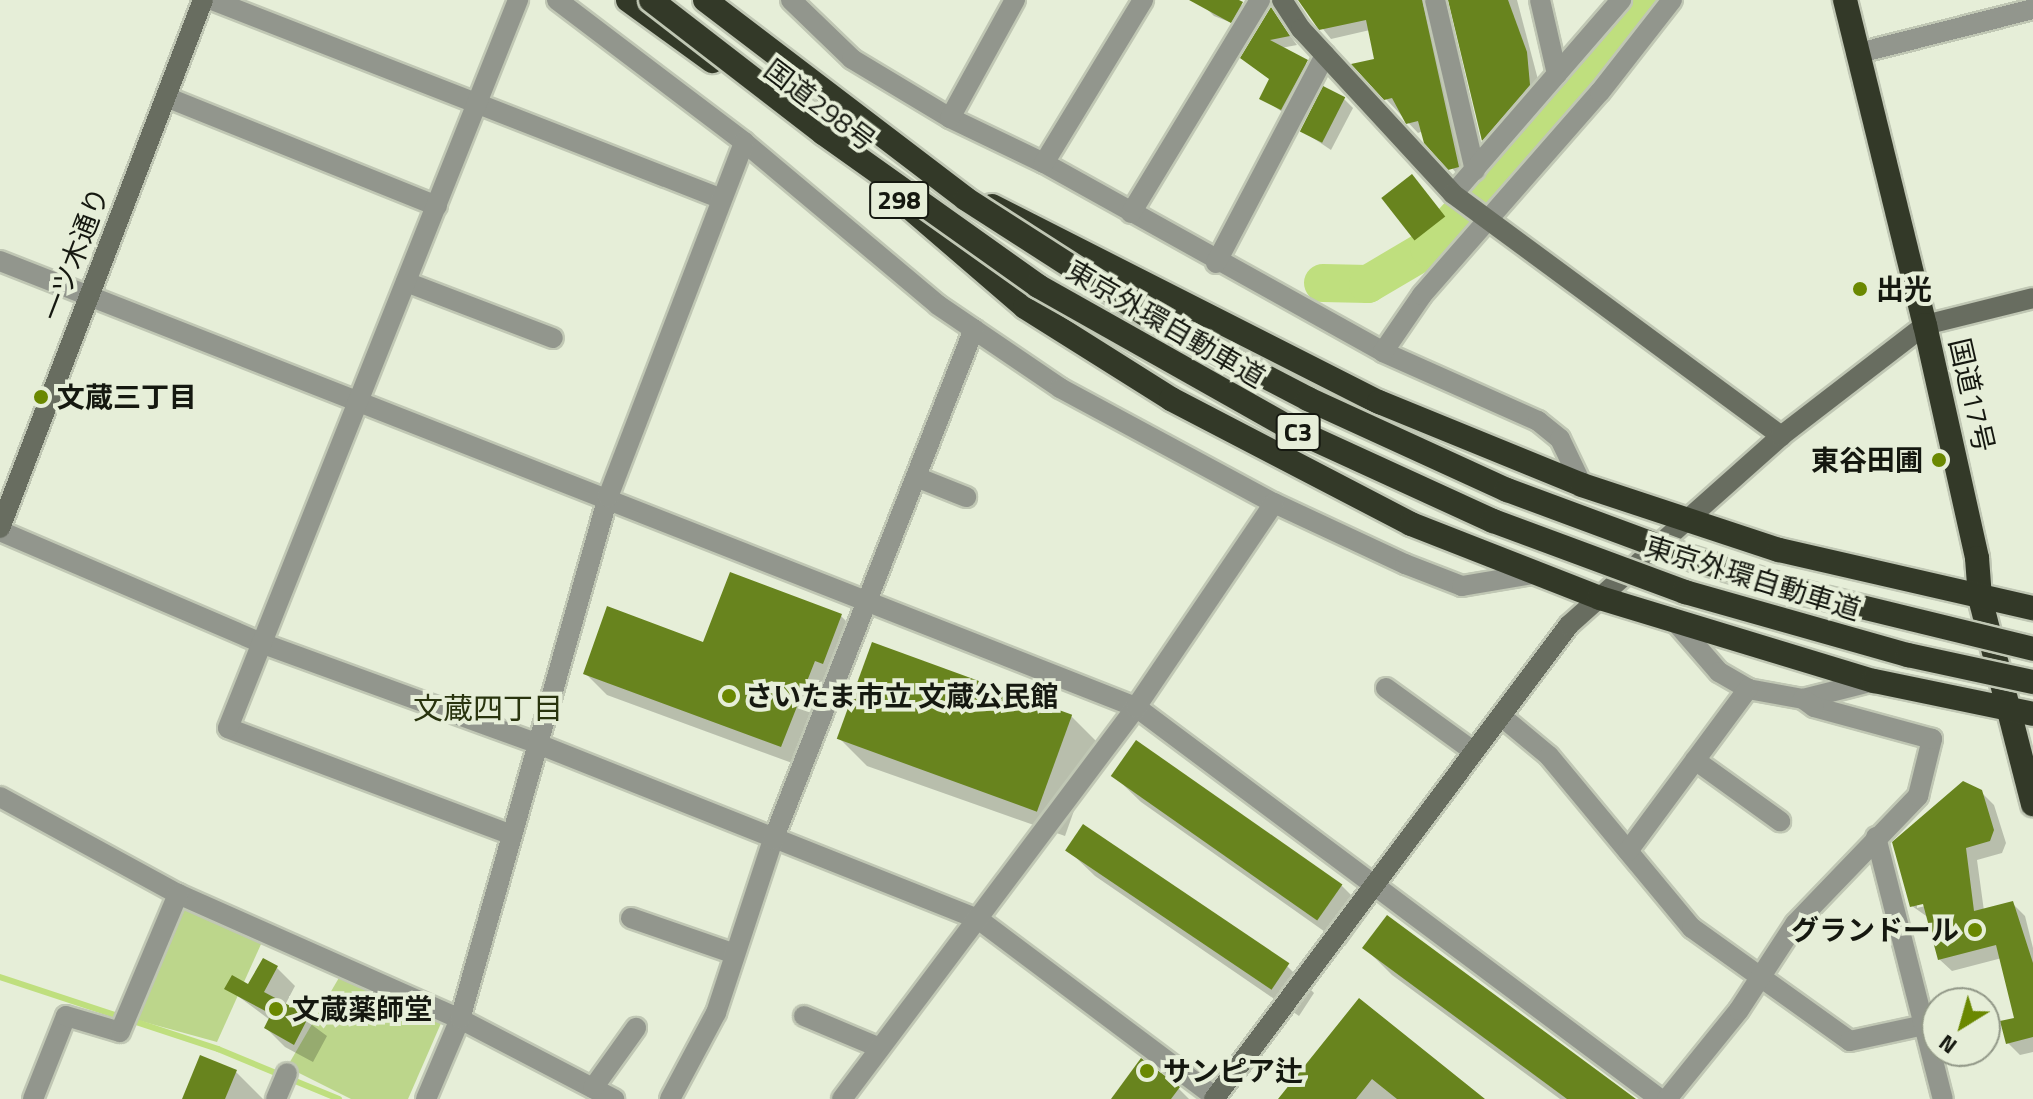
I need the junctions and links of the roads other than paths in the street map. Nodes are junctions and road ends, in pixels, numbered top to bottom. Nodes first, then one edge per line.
1 (203, 0) edge
2 (212, 0) edge
3 (518, 0) edge
4 (557, 0) edge
5 (628, 0) edge
6 (651, 0) edge
7 (689, 0) edge
8 (705, 0) edge
9 (1015, 0) edge
10 (1143, 0) edge
11 (1260, 0) edge
12 (1282, 0) edge
13 (1435, 0) edge
14 (1540, 0) edge
15 (1621, 0) edge
16 (1672, 0) edge
17 (1845, 0) edge
18 (796, 2) edge
19 (256, 8) edge
20 (2033, 9) edge
21 (1859, 53) junction
22 (1325, 55) junction
23 (1557, 74) junction
24 (166, 97) junction
25 (478, 104) junction
26 (950, 118) junction
27 (744, 142) junction
28 (1044, 163) junction
29 (1475, 170) junction
30 (923, 176) junction
31 (1453, 194) junction
32 (722, 199) junction
33 (437, 206) junction
34 (910, 208) junction
35 (1131, 213) junction
36 (1492, 218) junction
37 (0, 261) edge
38 (1216, 263) junction
39 (406, 282) junction
40 (89, 296) junction
41 (2033, 298) edge
42 (1925, 325) junction
43 (974, 329) junction
44 (553, 338) dead end
45 (1383, 352) junction
46 (1204, 354) dead end
47 (1185, 379) dead end
48 (358, 402) junction
49 (1781, 436) junction
50 (916, 477) junction
51 (1582, 485) junction
52 (608, 497) junction
53 (966, 497) dead end
54 (1274, 503) junction
55 (1684, 519) junction
56 (0, 529) edge
57 (1533, 574) junction
58 (1600, 598) junction
59 (1980, 598) junction
60 (867, 601) junction
61 (2033, 608) edge
62 (1672, 618) junction
63 (261, 643) junction
64 (2033, 649) edge
65 (1874, 681) junction
66 (2033, 682) edge
67 (1386, 688) dead end
68 (1748, 689) junction
69 (1803, 699) junction
70 (1136, 707) junction
71 (2007, 709) junction
72 (2033, 714) edge
73 (1501, 716) junction
74 (538, 744) junction
75 (1473, 751) junction
76 (1695, 760) junction
77 (0, 797) edge
78 (2033, 804) edge
79 (1780, 821) dead end
80 (512, 835) junction
81 (1876, 837) junction
82 (773, 840) junction
83 (1628, 851) junction
84 (1372, 882) junction
85 (178, 894) junction
86 (631, 918) dead end
87 (978, 919) junction
88 (732, 953) junction
89 (1760, 977) junction
90 (1921, 1013) edge
91 (804, 1016) dead end
92 (460, 1019) junction
93 (1921, 1026) edge
94 (636, 1028) dead end
95 (880, 1048) junction
96 (1935, 1067) edge
97 (287, 1073) dead end
98 (593, 1088) junction
99 (1215, 1098) edge
100 (33, 1099) edge
101 (276, 1099) edge
102 (426, 1099) edge
103 (614, 1099) edge
104 (670, 1099) edge
105 (842, 1099) edge
106 (1660, 1099) edge
107 (1667, 1099) edge
108 (1943, 1099) edge

1 - 24 street, 一ツ木通り
2 - 19 street
3 - 25 street
4 - 27 street
5 - 34 highway, 国道298号 / 298
6 - 66 highway, 東京外環自動車道 / C3, bridge
7 - 30 highway, 国道298号 / 298
8 - 64 highway, 東京外環自動車道 / C3, bridge
9 - 26 street
10 - 28 street
11 - 35 street
12 - 22 street
13 - 29 street
14 - 23 street
15 - 23 street
16 - 36 street
17 - 21 highway, 国道17号
18 - 26 street
19 - 25 street
20 - 21 street
21 - 42 highway, 国道17号
22 - 31 street
22 - 38 street
23 - 29 street
24 - 33 street
24 - 40 street, 一ツ木通り
25 - 32 street
25 - 33 street
26 - 28 street
27 - 32 street
27 - 43 street
28 - 35 street
29 - 31 street
30 - 46 highway, 国道298号 / 298
30 - 51 highway
31 - 36 street
32 - 52 street
33 - 39 street
34 - 47 highway, 国道298号 / 298
34 - 57 highway
35 - 38 street
36 - 45 street
36 - 49 street
37 - 40 street
38 - 45 street
39 - 44 street
39 - 48 street
40 - 48 street
40 - 56 street, 一ツ木通り
41 - 42 street
42 - 49 street
42 - 59 highway, 国道17号
43 - 50 street
43 - 54 street
45 - 51 street
48 - 52 street
48 - 63 street
49 - 55 street
50 - 53 street
50 - 60 street
51 - 55 highway
52 - 60 street
52 - 74 street
54 - 57 street
54 - 70 street
55 - 58 street
55 - 59 highway
56 - 63 street
57 - 58 highway
58 - 62 highway
58 - 73 street
59 - 61 highway
59 - 71 highway, 国道17号
60 - 70 street
60 - 82 street
62 - 65 highway
62 - 68 street
63 - 74 street
63 - 80 street
65 - 69 street
65 - 71 highway
67 - 75 street
68 - 69 street
68 - 76 street
69 - 81 street
70 - 84 street
70 - 87 street
71 - 72 highway
71 - 78 highway, 国道17号
73 - 75 street
73 - 83 street
74 - 80 street
74 - 82 street
75 - 84 street
76 - 79 street
76 - 83 street
77 - 85 street
80 - 92 street
81 - 89 street
81 - 90 street
82 - 87 street
82 - 88 street
83 - 89 street
84 - 99 street
84 - 106 street
85 - 92 street
85 - 100 street
86 - 88 street
87 - 95 street
87 - 99 street
88 - 104 street
89 - 93 street
89 - 107 street
91 - 95 street
92 - 98 street
92 - 102 street
94 - 98 street
95 - 105 street
96 - 108 street
97 - 101 street
98 - 103 street

